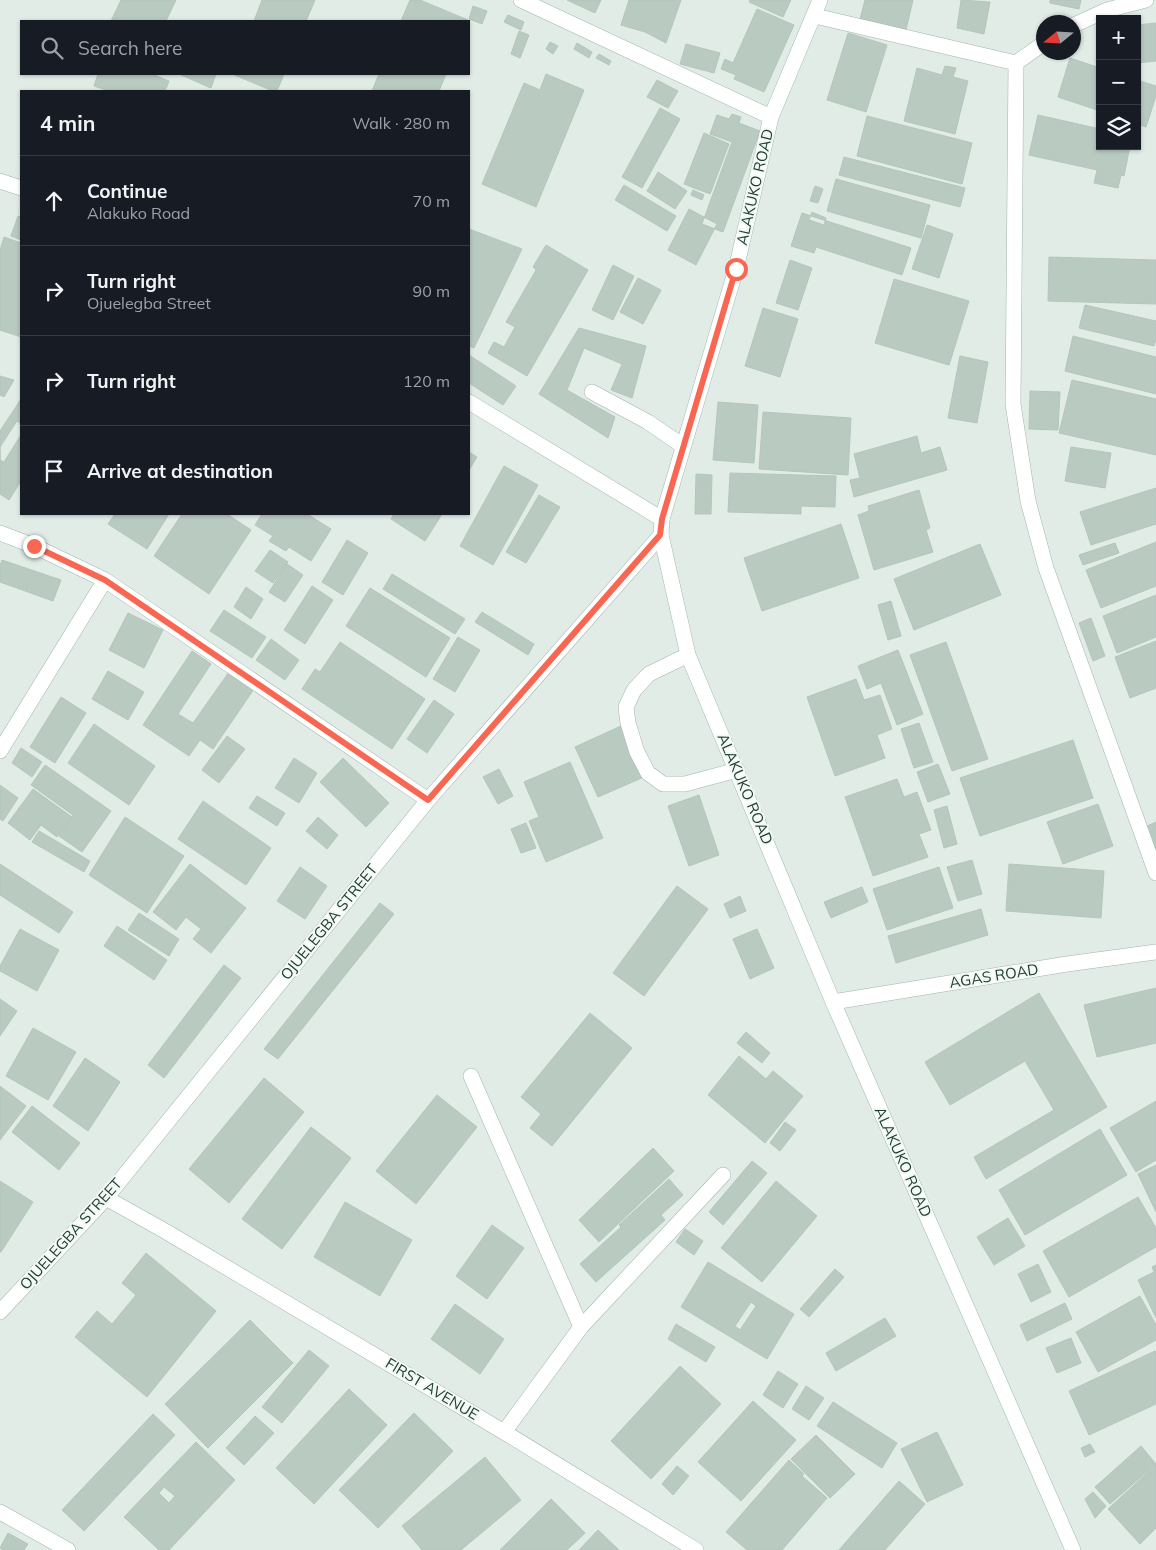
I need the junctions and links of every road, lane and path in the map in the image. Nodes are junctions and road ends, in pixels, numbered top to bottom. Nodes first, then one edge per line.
1 (521, 0) edge
2 (820, 0) edge
3 (1146, 0) edge
4 (815, 16) junction
5 (1081, 22) edge
6 (1036, 48) edge
7 (1016, 63) junction
8 (771, 117) junction
9 (0, 181) edge
10 (20, 188) edge
11 (592, 392) dead end
12 (470, 403) edge
13 (683, 446) junction
14 (661, 527) junction
15 (0, 533) edge
16 (105, 580) junction
17 (688, 655) junction
18 (0, 752) edge
19 (737, 770) junction
20 (428, 800) junction
21 (1156, 873) edge
22 (1156, 952) edge
23 (833, 1002) junction
24 (471, 1076) dead end
25 (723, 1175) dead end
26 (106, 1198) junction
27 (3, 1305) edge
28 (581, 1327) junction
29 (504, 1432) junction
30 (0, 1512) edge
31 (68, 1550) edge
32 (696, 1550) edge
33 (1073, 1550) edge

1 - 8 street
2 - 4 street, ALAKUKO ROAD
3 - 5 street
4 - 7 street
4 - 8 street, ALAKUKO ROAD
6 - 7 street
7 - 21 street
8 - 13 street, ALAKUKO ROAD
9 - 10 street
11 - 13 street
12 - 14 street
13 - 14 street, ALAKUKO ROAD
14 - 17 street, ALAKUKO ROAD
14 - 20 street, OJUELEGBA STREET
15 - 16 street
16 - 18 street
16 - 20 street
17 - 19 street, ALAKUKO ROAD
17 - 19 street
19 - 23 street, ALAKUKO ROAD
20 - 26 street, OJUELEGBA STREET
22 - 23 street, AGAS ROAD
23 - 33 street, ALAKUKO ROAD
24 - 28 street
25 - 28 street
26 - 27 street, OJUELEGBA STREET
26 - 29 street, FIRST AVENUE
28 - 29 street
29 - 32 street, FIRST AVENUE
30 - 31 street

